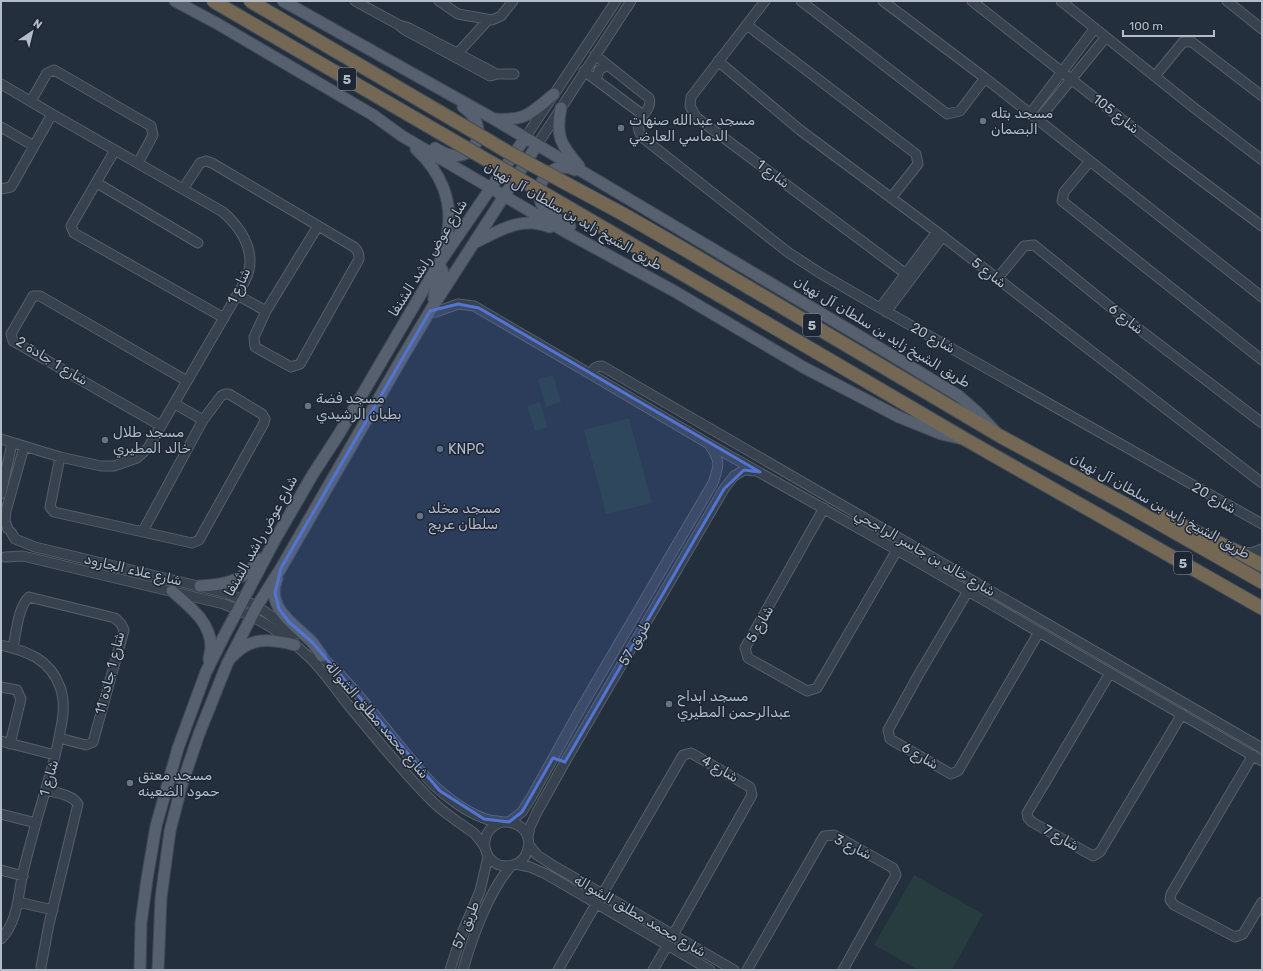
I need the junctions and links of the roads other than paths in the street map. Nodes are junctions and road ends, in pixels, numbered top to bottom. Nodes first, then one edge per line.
1 (175, 1) edge
2 (213, 1) edge
3 (250, 1) edge
4 (283, 1) edge
5 (355, 1) edge
6 (439, 1) edge
7 (513, 1) edge
8 (616, 1) edge
9 (628, 1) edge
10 (765, 1) edge
11 (801, 1) edge
12 (883, 1) edge
13 (972, 1) edge
14 (1061, 1) edge
15 (1227, 1) edge
16 (488, 20) junction
17 (399, 25) junction
18 (748, 25) junction
19 (1096, 28) junction
20 (1262, 29) edge
21 (1106, 37) junction
22 (457, 54) junction
23 (595, 55) junction
24 (718, 61) junction
25 (607, 64) junction
26 (397, 65) junction
27 (584, 71) junction
28 (1062, 72) junction
29 (494, 74) junction
30 (514, 74) dead end
31 (1155, 76) junction
32 (985, 78) junction
33 (1071, 79) junction
34 (596, 80) junction
35 (1, 84) edge
36 (554, 94) junction
37 (1262, 96) edge
38 (31, 101) junction
39 (561, 108) junction
40 (52, 114) junction
41 (1030, 114) junction
42 (373, 115) junction
43 (643, 115) junction
44 (492, 118) junction
45 (1038, 120) junction
46 (1, 127) edge
47 (402, 136) junction
48 (525, 138) junction
49 (537, 145) junction
50 (34, 146) junction
51 (115, 150) junction
52 (1262, 160) edge
53 (1090, 161) junction
54 (138, 163) junction
55 (585, 173) junction
56 (97, 183) junction
57 (490, 188) junction
58 (1, 189) edge
59 (183, 189) junction
60 (504, 196) junction
61 (891, 198) junction
62 (318, 226) junction
63 (1262, 226) edge
64 (564, 231) junction
65 (940, 234) junction
66 (697, 240) junction
67 (198, 243) dead end
68 (473, 244) junction
69 (438, 265) junction
70 (906, 274) junction
71 (997, 279) junction
72 (674, 291) junction
73 (237, 295) junction
74 (1262, 297) edge
75 (433, 307) junction
76 (883, 310) junction
77 (266, 311) junction
78 (224, 318) junction
79 (1262, 360) edge
80 (592, 375) junction
81 (187, 381) junction
82 (174, 404) junction
83 (203, 420) junction
84 (1262, 423) edge
85 (162, 426) junction
86 (339, 434) junction
87 (1000, 436) junction
88 (1, 439) edge
89 (965, 440) junction
90 (12, 443) junction
91 (709, 444) junction
92 (24, 447) junction
93 (60, 457) junction
94 (760, 472) junction
95 (713, 483) junction
96 (1262, 484) edge
97 (724, 489) junction
98 (1, 494) edge
99 (1125, 504) junction
100 (824, 508) junction
101 (313, 512) junction
102 (1262, 524) edge
103 (7, 529) edge
104 (143, 532) junction
105 (276, 538) junction
106 (1262, 549) edge
107 (897, 550) junction
108 (1238, 552) junction
109 (3, 558) edge
110 (1262, 565) edge
111 (281, 568) junction
112 (1262, 582) edge
113 (200, 586) junction
114 (172, 591) junction
115 (968, 591) junction
116 (241, 605) junction
117 (1262, 608) edge
118 (254, 611) junction
119 (1039, 632) junction
120 (1072, 638) junction
121 (1, 645) edge
122 (295, 645) junction
123 (13, 648) junction
124 (1067, 648) junction
125 (1090, 648) junction
126 (322, 656) junction
127 (1083, 658) junction
128 (227, 664) junction
129 (206, 672) junction
130 (1110, 673) junction
131 (1, 687) edge
132 (1182, 714) junction
133 (59, 738) junction
134 (6, 743) edge
135 (1262, 748) edge
136 (387, 751) junction
137 (55, 755) junction
138 (1253, 755) junction
139 (555, 756) junction
140 (1262, 761) edge
141 (565, 762) junction
142 (548, 768) junction
143 (559, 774) junction
144 (45, 790) junction
145 (440, 791) junction
146 (1, 814) edge
147 (506, 822) junction
148 (36, 823) junction
149 (528, 841) junction
150 (484, 846) junction
151 (488, 857) junction
152 (514, 865) junction
153 (1, 870) edge
154 (22, 876) junction
155 (602, 895) junction
156 (18, 902) junction
157 (1262, 902) edge
158 (596, 904) junction
159 (53, 910) junction
160 (673, 935) junction
161 (1, 939) edge
162 (667, 946) junction
163 (41, 967) dead end
164 (140, 970) edge
165 (158, 970) edge
166 (450, 970) edge
167 (463, 970) edge
168 (558, 970) edge
169 (653, 970) edge
170 (710, 970) edge
171 (734, 970) edge
172 (747, 970) edge
173 (843, 970) edge

1 - 42 main road, طريق الشيخ زايد بن سلطان آل نهيان
2 - 89 highway, طريق الشيخ زايد بن سلطان آل نهيان / 5, bridge
3 - 87 highway, طريق الشيخ زايد بن سلطان آل نهيان / 5, bridge
4 - 26 main road, طريق الشيخ زايد بن سلطان آل نهيان
5 - 17 street
6 - 16 street
7 - 16 street
8 - 36 street
9 - 23 street
10 - 18 street, شارع 1
11 - 32 street
12 - 32 street
13 - 28 street, شارع 105
14 - 19 street
15 - 20 street
16 - 22 street
17 - 22 street
17 - 29 street
18 - 24 street, شارع 1
18 - 61 street
19 - 21 street
19 - 28 street
21 - 31 street
21 - 33 street
22 - 29 street
23 - 25 street, شارع 20
23 - 27 street
24 - 61 street, شارع 5
24 - 70 street, شارع 1
25 - 34 street
25 - 43 street, شارع 20
26 - 42 main road
26 - 44 main road, طريق الشيخ زايد بن سلطان آل نهيان
27 - 34 street
27 - 39 street
28 - 33 street, شارع 105
28 - 41 street
29 - 30 street
31 - 37 street
31 - 52 street
32 - 41 street
33 - 45 street
33 - 63 street, شارع 105
34 - 43 street
35 - 38 street, شارع 1
36 - 44 main road
36 - 48 street
38 - 40 street, شارع 1
38 - 54 street
39 - 49 street
39 - 55 main road
40 - 50 street
40 - 51 street, شارع 1
41 - 45 street
42 - 47 main road, طريق الشيخ زايد بن سلطان آل نهيان
43 - 76 street, شارع 20
44 - 48 main road, طريق الشيخ زايد بن سلطان آل نهيان
45 - 53 street
46 - 50 street
47 - 57 main road, طريق الشيخ زايد بن سلطان آل نهيان
47 - 69 main road
48 - 49 main road, طريق الشيخ زايد بن سلطان آل نهيان
48 - 57 main road, شارع عوض راشد الشنفا
49 - 55 main road, طريق الشيخ زايد بن سلطان آل نهيان
49 - 60 main road
50 - 58 street
51 - 54 street, شارع 1
51 - 56 street
53 - 74 street
53 - 79 street
54 - 59 street, شارع 1
55 - 66 main road, طريق الشيخ زايد بن سلطان آل نهيان
56 - 67 street
56 - 78 street
57 - 60 main road, طريق الشيخ زايد بن سلطان آل نهيان
57 - 69 main road, شارع عوض راشد الشنفا
59 - 62 street
59 - 73 street, شارع 1
60 - 64 main road, طريق الشيخ زايد بن سلطان آل نهيان
60 - 68 main road
61 - 65 street, شارع 5
62 - 77 street
62 - 77 street
64 - 68 main road
64 - 72 main road, طريق الشيخ زايد بن سلطان آل نهيان
65 - 70 street
65 - 71 street, شارع 5
65 - 76 street
66 - 72 main road
66 - 87 main road, طريق الشيخ زايد بن سلطان آل نهيان
68 - 75 main road
69 - 75 main road
69 - 86 main road, شارع عوض راشد الشنفا
70 - 76 street
71 - 84 street, شارع 6
71 - 96 street, شارع 5
72 - 89 main road, طريق الشيخ زايد بن سلطان آل نهيان
73 - 77 street
73 - 78 street, شارع 1
75 - 80 street, شارع خالد بن جاسر الراجحي
75 - 101 main road
76 - 102 street, شارع 20
78 - 81 street, شارع 1
80 - 91 street, شارع خالد بن جاسر الراجحي
80 - 120 street, شارع خالد بن جاسر الراجحي
81 - 82 street, شارع 1
81 - 85 street, شارع 1 جادة 2
82 - 83 street
82 - 85 street, شارع 1
83 - 104 street
83 - 104 street
85 - 93 street, شارع 1
86 - 101 main road
86 - 105 main road, شارع عوض راشد الشنفا
87 - 99 highway, طريق الشيخ زايد بن سلطان آل نهيان / 5
88 - 90 street, شارع 1
89 - 117 highway, طريق الشيخ زايد بن سلطان آل نهيان / 5
90 - 92 street, شارع 1
90 - 98 street
91 - 94 street, شارع خالد بن جاسر الراجحي
91 - 95 street, طريق 57
92 - 93 street, شارع 1
92 - 103 street
93 - 104 street
94 - 97 street, طريق 57
94 - 100 street, شارع خالد بن جاسر الراجحي
95 - 97 street
95 - 139 street, طريق 57
97 - 141 street, طريق 57
99 - 108 highway
99 - 112 highway, طريق الشيخ زايد بن سلطان آل نهيان / 5
100 - 107 street, شارع خالد بن جاسر الراجحي
100 - 107 street, شارع 5
101 - 111 main road
103 - 109 street
103 - 113 street, شارع علاء الجارود
105 - 113 main road
105 - 116 main road, شارع عوض راشد الشنفا
106 - 108 street
107 - 115 street, شارع خالد بن جاسر الراجحي
108 - 110 highway
109 - 114 street, شارع علاء الجارود
111 - 118 main road
111 - 126 main road
113 - 116 street, شارع علاء الجارود
114 - 116 street, شارع علاء الجارود
114 - 129 main road
115 - 119 street, شارع خالد بن جاسر الراجحي
115 - 119 street, شارع 6
116 - 118 street, شارع علاء الجارود
116 - 129 main road, شارع عوض راشد الشنفا
118 - 122 street, شارع محمد مطلق الشوالة
118 - 126 street, شارع محمد مطلق الشوالة
118 - 128 main road
119 - 124 street, شارع خالد بن جاسر الراجحي
120 - 124 street
120 - 125 street, شارع خالد بن جاسر الراجحي
121 - 123 street, شارع 1
122 - 128 main road
122 - 136 street, شارع محمد مطلق الشوالة
123 - 133 street, شارع 1
123 - 133 street, شارع 1 جادة 11
124 - 127 street, شارع خالد بن جاسر الراجحي
125 - 127 street
125 - 135 street, شارع خالد بن جاسر الراجحي
126 - 145 street, شارع محمد مطلق الشوالة
127 - 130 street, شارع خالد بن جاسر الراجحي
128 - 165 main road
129 - 164 main road, شارع عوض راشد الشنفا
130 - 132 street, شارع خالد بن جاسر الراجحي
130 - 132 street, شارع 7
131 - 134 street
132 - 138 street, شارع خالد بن جاسر الراجحي
133 - 137 street, شارع 1
134 - 137 street
136 - 145 street
136 - 150 street, شارع محمد مطلق الشوالة
137 - 144 street, شارع 1
138 - 140 street, شارع خالد بن جاسر الراجحي
138 - 157 street
139 - 141 street
139 - 142 street, طريق 57
141 - 143 street, طريق 57
142 - 143 street
142 - 147 street, طريق 57
143 - 149 street, طريق 57
144 - 148 street, شارع 1
144 - 159 street
145 - 147 street, شارع محمد مطلق الشوالة
146 - 148 street
147 - 149 street
147 - 150 street
148 - 154 street, شارع 1
149 - 152 street
149 - 155 street, شارع محمد مطلق الشوالة
150 - 151 street
151 - 152 street
151 - 166 street, طريق 57
152 - 158 street, شارع محمد مطلق الشوالة
152 - 167 street, طريق 57
153 - 154 street
154 - 156 street, شارع 1
155 - 160 street, شارع محمد مطلق الشوالة
155 - 160 street, شارع 4
156 - 159 street
156 - 161 street, شارع 1
158 - 162 street, شارع محمد مطلق الشوالة
158 - 168 street
159 - 163 street
160 - 171 street, شارع محمد مطلق الشوالة
162 - 169 street
162 - 170 street, شارع محمد مطلق الشوالة
172 - 173 street, شارع 3

